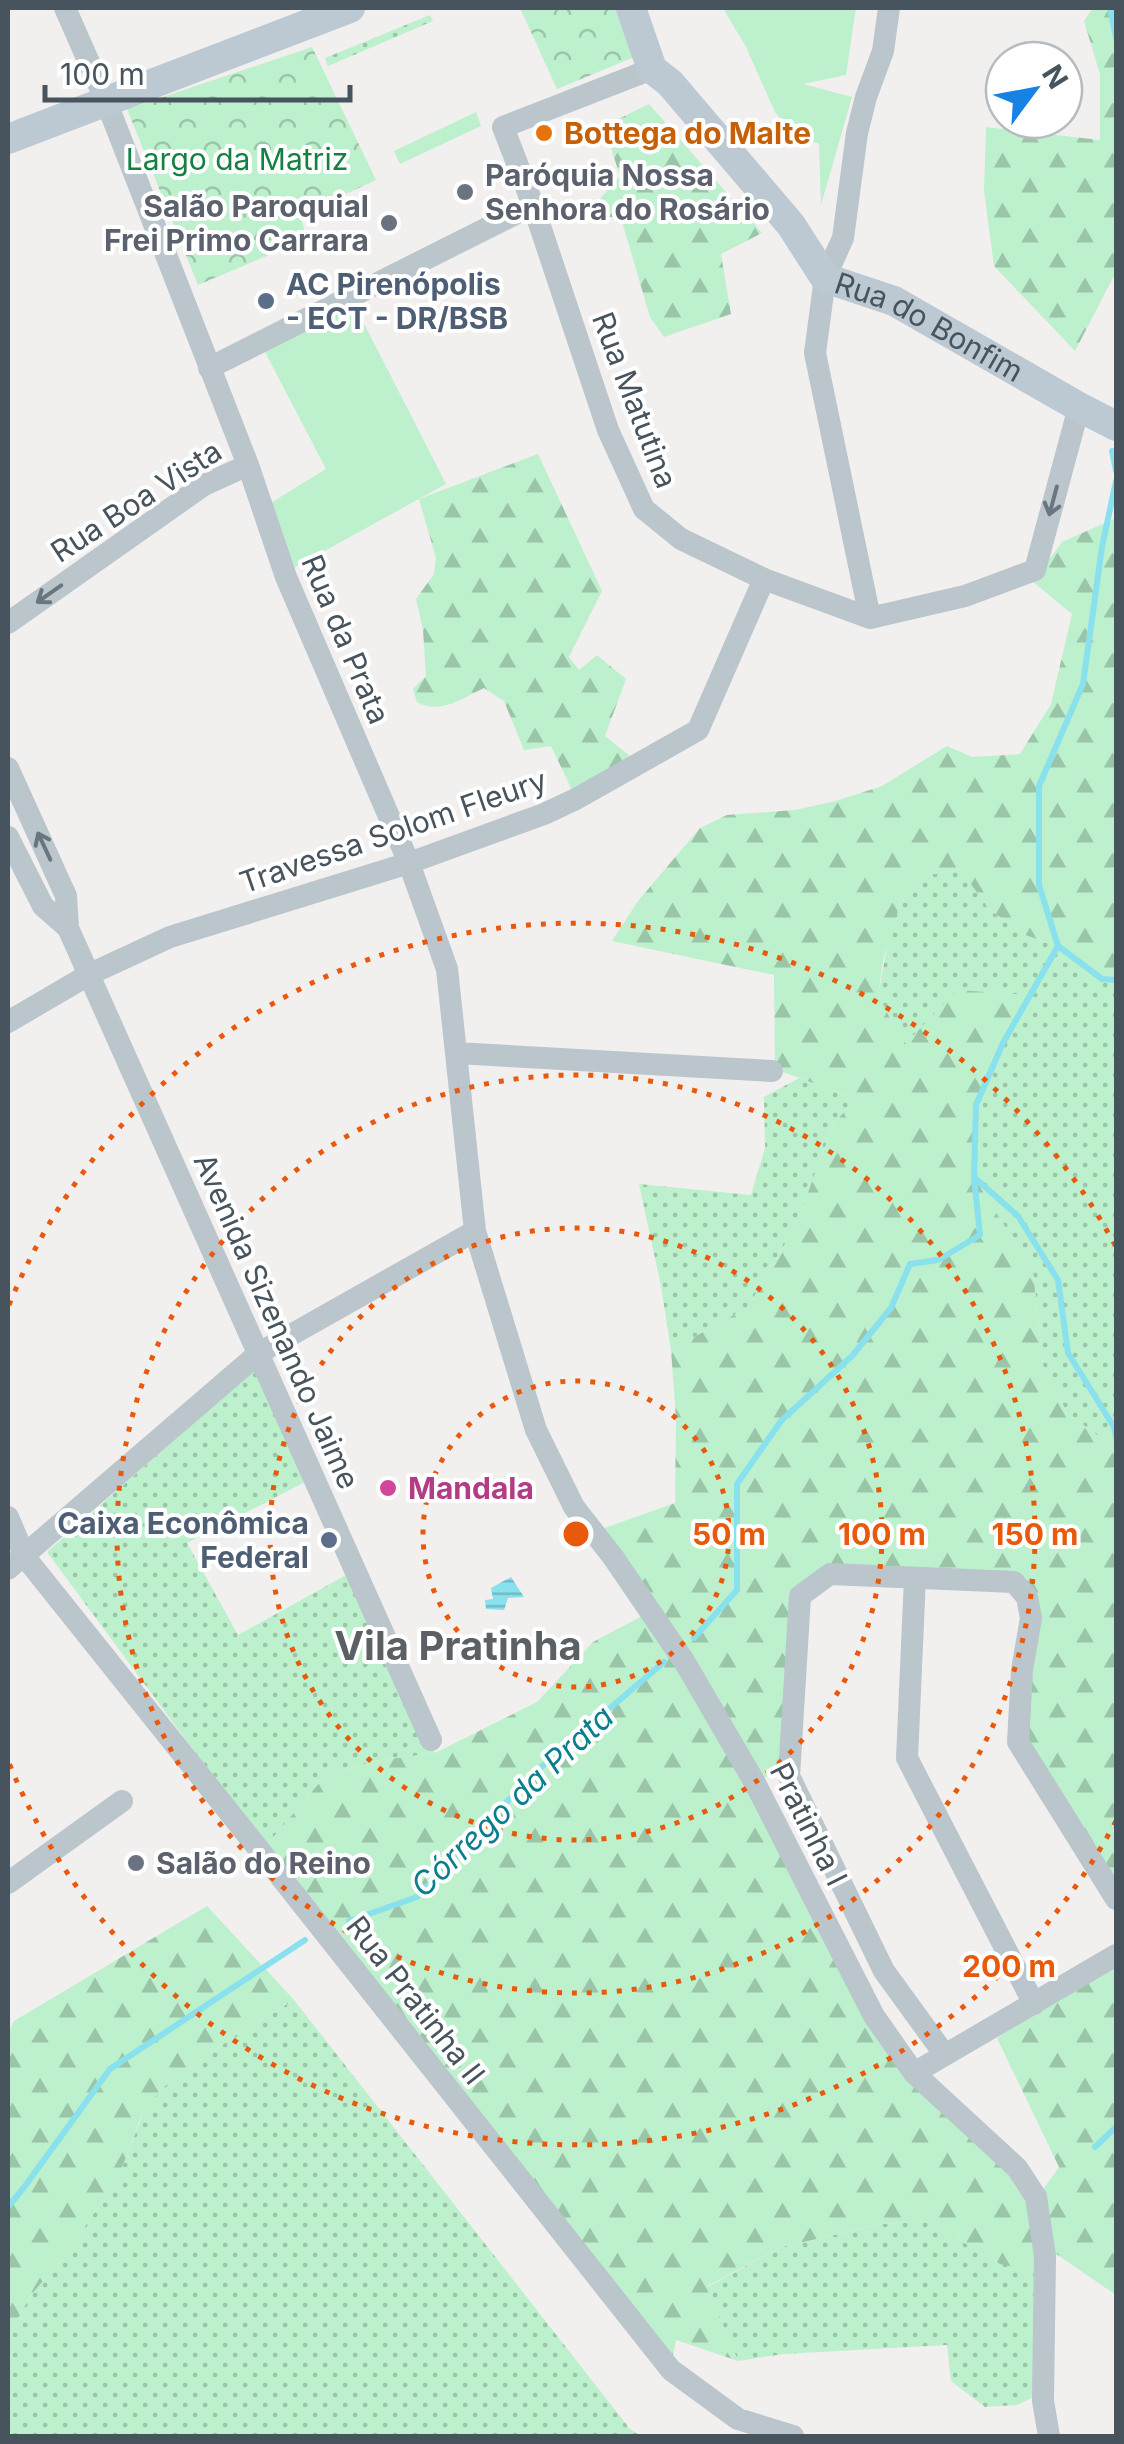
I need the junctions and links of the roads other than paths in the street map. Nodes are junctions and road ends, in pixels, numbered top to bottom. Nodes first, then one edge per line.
1 (65, 8) edge
2 (311, 8) edge
3 (350, 8) edge
4 (631, 8) edge
5 (889, 8) edge
6 (234, 44) junction
7 (652, 69) junction
8 (103, 94) junction
9 (8, 120) edge
10 (8, 138) edge
11 (532, 205) junction
12 (825, 278) junction
13 (210, 368) junction
14 (1079, 407) junction
15 (1116, 426) edge
16 (248, 465) junction
17 (764, 580) junction
18 (870, 618) junction
19 (8, 623) edge
20 (8, 768) edge
21 (8, 837) edge
22 (409, 863) junction
23 (68, 928) junction
24 (90, 974) junction
25 (8, 1022) edge
26 (456, 1053) junction
27 (772, 1071) dead end
28 (475, 1231) junction
29 (259, 1354) junction
30 (8, 1516) edge
31 (16, 1563) edge
32 (915, 1578) junction
33 (431, 1740) dead end
34 (122, 1801) dead end
35 (8, 1883) edge
36 (1116, 1898) edge
37 (1116, 1955) edge
38 (1034, 2004) junction
39 (945, 2054) junction
40 (914, 2073) junction
41 (794, 2436) edge
42 (1049, 2436) edge

1 - 8 street, Rua da Prata
2 - 6 main road
3 - 6 main road
4 - 7 main road, Rua do Bonfim
5 - 12 street
6 - 8 main road
7 - 11 street, Rua Matutina
7 - 12 main road, Rua do Bonfim
8 - 9 main road
8 - 10 main road
8 - 13 street, Rua da Prata
11 - 13 street
11 - 17 street, Rua Matutina
12 - 14 main road, Rua do Bonfim
12 - 18 street
13 - 16 street, Rua da Prata
14 - 15 main road, Rua do Bonfim
14 -> 18 street
16 -> 19 street, Rua Boa Vista
16 - 22 street, Rua da Prata
17 - 18 street, Rua Matutina
17 - 22 street, Travessa Solom Fleury
23 -> 20 street, Avenida Sizenando Jaime
21 - 23 street, Avenida Sizenando Jaime
22 - 24 street, Travessa Solom Fleury
22 - 26 street, Rua da Prata
23 - 24 street, Avenida Sizenando Jaime
24 - 25 street, Travessa Solom Fleury
24 - 29 street, Avenida Sizenando Jaime
26 - 27 street
26 - 28 street, Rua da Prata
28 - 29 street
28 - 40 street, Pratinha I
29 - 31 street
29 - 33 street, Avenida Sizenando Jaime
30 - 31 street, Rua Pratinha II
31 - 41 street, Rua Pratinha II
32 - 36 street
32 - 38 street
32 - 39 street
34 - 35 street
37 - 38 street
38 - 39 street
39 - 40 street
40 - 42 street, Pratinha I

